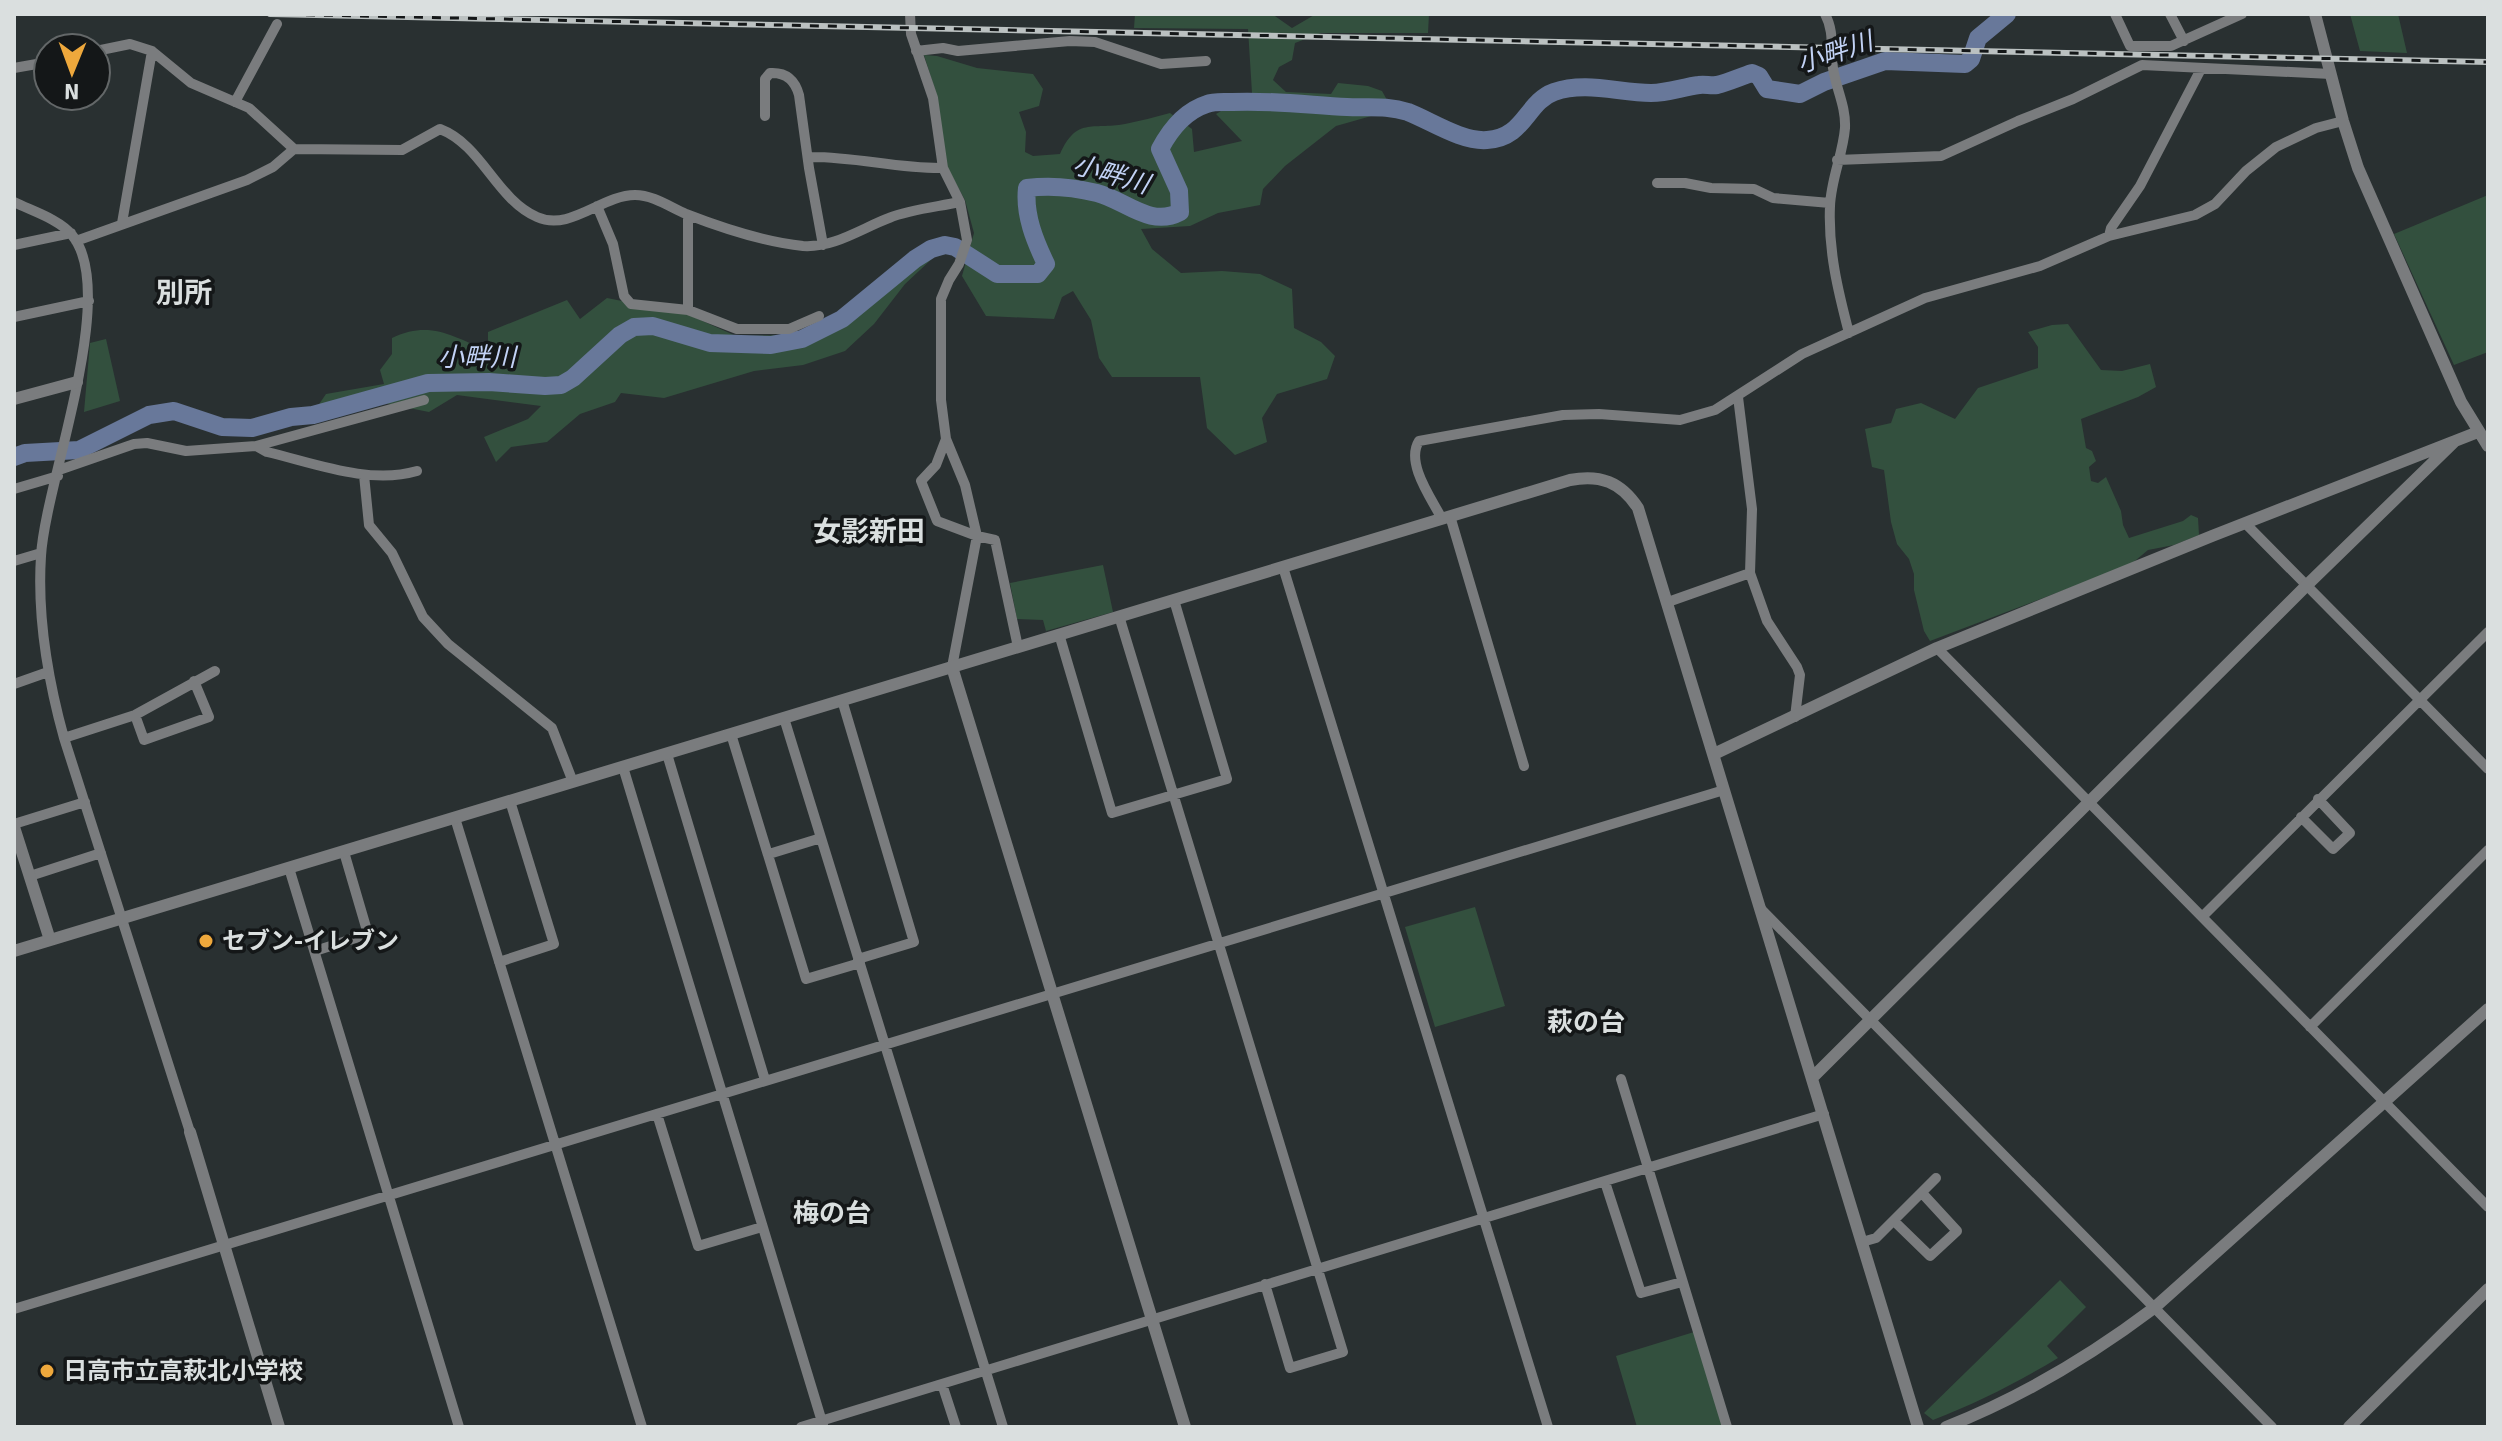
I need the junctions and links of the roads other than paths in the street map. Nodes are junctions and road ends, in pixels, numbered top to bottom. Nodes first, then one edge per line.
1 (910, 14) edge
2 (1825, 14) edge
3 (2115, 14) edge
4 (2170, 14) edge
5 (2242, 14) edge
6 (2315, 14) edge
7 (2222, 18) edge
8 (277, 24) dead end
9 (2184, 41) junction
10 (112, 48) edge
11 (152, 51) junction
12 (916, 51) junction
13 (1206, 61) dead end
14 (2201, 69) junction
15 (2331, 74) junction
16 (235, 102) junction
17 (765, 116) dead end
18 (2343, 121) junction
19 (294, 149) junction
20 (808, 157) junction
21 (1837, 160) junction
22 (943, 168) junction
23 (1657, 183) dead end
24 (14, 202) edge
25 (960, 202) junction
26 (1830, 203) junction
27 (597, 206) junction
28 (688, 215) junction
29 (122, 223) junction
30 (2109, 236) junction
31 (74, 237) junction
32 (14, 245) edge
33 (823, 245) junction
34 (89, 301) junction
35 (688, 310) junction
36 (819, 316) dead end
37 (14, 317) edge
38 (1849, 333) junction
39 (77, 382) junction
40 (1738, 397) junction
41 (14, 399) edge
42 (424, 400) dead end
43 (2483, 430) edge
44 (946, 439) junction
45 (2455, 441) junction
46 (256, 446) junction
47 (2488, 446) edge
48 (59, 471) junction
49 (417, 471) dead end
50 (364, 475) junction
51 (14, 489) edge
52 (1446, 517) junction
53 (2245, 523) junction
54 (977, 536) junction
55 (41, 553) junction
56 (14, 561) edge
57 (1283, 567) junction
58 (1750, 573) junction
59 (2307, 585) junction
60 (1174, 600) junction
61 (1668, 602) junction
62 (1119, 616) junction
63 (2488, 632) edge
64 (1059, 634) junction
65 (1018, 647) junction
66 (1937, 648) junction
67 (952, 667) junction
68 (215, 671) dead end
69 (48, 672) junction
70 (194, 681) junction
71 (14, 684) edge
72 (2420, 699) junction
73 (842, 700) junction
74 (135, 715) junction
75 (1795, 717) junction
76 (784, 718) junction
77 (731, 734) junction
78 (64, 738) junction
79 (667, 754) junction
80 (1714, 754) junction
81 (1524, 766) dead end
82 (623, 767) junction
83 (2488, 769) edge
84 (573, 782) junction
85 (1724, 790) junction
86 (1173, 794) junction
87 (2318, 799) junction
88 (510, 801) junction
89 (85, 802) junction
90 (2089, 804) junction
91 (2301, 817) junction
92 (455, 818) junction
93 (14, 826) edge
94 (821, 838) junction
95 (2488, 850) edge
96 (344, 852) junction
97 (101, 853) junction
98 (769, 854) junction
99 (289, 868) junction
100 (30, 876) junction
101 (1385, 893) junction
102 (1758, 906) junction
103 (2202, 917) junction
104 (124, 918) junction
105 (50, 940) junction
106 (1219, 943) junction
107 (14, 951) edge
108 (315, 951) junction
109 (859, 961) junction
110 (499, 962) junction
111 (1052, 994) junction
112 (2488, 1009) edge
113 (1870, 1021) junction
114 (2310, 1027) junction
115 (885, 1045) junction
116 (1813, 1077) junction
117 (1621, 1079) dead end
118 (765, 1080) junction
119 (721, 1094) junction
120 (2384, 1101) junction
121 (657, 1114) junction
122 (1824, 1114) junction
123 (190, 1132) joint
124 (554, 1145) junction
125 (1649, 1168) junction
126 (1936, 1178) dead end
127 (1605, 1182) junction
128 (1922, 1193) junction
129 (389, 1195) junction
130 (2488, 1207) edge
131 (1485, 1219) junction
132 (1894, 1221) junction
133 (762, 1227) junction
134 (1862, 1242) junction
135 (225, 1245) junction
136 (1317, 1267) junction
137 (1682, 1282) junction
138 (1265, 1284) junction
139 (2488, 1289) edge
140 (2154, 1308) junction
141 (14, 1309) edge
142 (1152, 1319) junction
143 (987, 1371) junction
144 (942, 1384) junction
145 (822, 1424) edge
146 (279, 1427) edge
147 (459, 1427) edge
148 (642, 1427) edge
149 (801, 1427) edge
150 (956, 1427) edge
151 (1003, 1427) edge
152 (1185, 1427) edge
153 (1548, 1427) edge
154 (1727, 1427) edge
155 (1918, 1427) edge
156 (1946, 1427) edge
157 (2272, 1427) edge
158 (2349, 1427) edge

1 - 12 street
2 - 21 street
3 - 9 street
4 - 9 street
5 - 7 street
6 - 15 street
7 - 9 street
8 - 16 street
10 - 11 street
11 - 16 street
11 - 29 street
12 - 13 street
12 - 22 street
14 - 15 street
14 - 21 street
14 - 30 street
15 - 18 street
16 - 19 street
17 - 20 street
18 - 30 street
18 - 43 street
19 - 27 street
19 - 29 street
20 - 22 street
20 - 33 street
21 - 26 street
22 - 25 street
23 - 26 street
24 - 31 street
25 - 33 street
25 - 44 street
26 - 38 street
27 - 28 street
27 - 35 street
28 - 33 street
28 - 35 street
29 - 31 street
30 - 38 street
31 - 32 street
31 - 34 street
34 - 37 street
34 - 39 street
35 - 36 street
38 - 40 street
39 - 41 street
39 - 48 street
40 - 52 street
40 - 58 street
42 - 46 street
43 - 45 street
43 - 47 street
44 - 54 street
44 - 54 street
45 - 53 street
45 - 59 street
46 - 48 street
46 - 50 street
48 - 51 street
48 - 55 street
49 - 50 street
50 - 84 street
52 - 57 street
52 - 61 street
52 - 81 street
53 - 59 street
53 - 66 street
54 - 65 street
54 - 67 street
55 - 56 street
55 - 69 street
57 - 60 street
57 - 101 street
58 - 61 street
58 - 75 street
59 - 72 street
59 - 90 street
60 - 62 street
60 - 86 street
61 - 80 street
62 - 64 street
62 - 86 street
63 - 72 street
64 - 65 street
64 - 86 street
65 - 67 street
66 - 75 street
66 - 90 street
67 - 73 street
67 - 111 street
68 - 70 street
69 - 71 street
69 - 78 street
70 - 74 street
70 - 74 street
72 - 83 street
72 - 87 street
73 - 76 street
73 - 109 street
74 - 78 street
75 - 80 street
76 - 77 street
76 - 94 street
77 - 79 street
77 - 98 street
78 - 89 street
79 - 82 street
79 - 118 street
80 - 85 street
82 - 84 street
82 - 119 street
84 - 88 street
85 - 101 street
85 - 102 street
86 - 106 street
87 - 91 street
87 - 91 street
88 - 92 street
88 - 110 street
89 - 93 street
89 - 97 street
90 - 103 street
90 - 113 street
91 - 103 street
92 - 96 street
92 - 110 street
93 - 100 street
94 - 98 street
94 - 109 street
95 - 114 street
96 - 99 street
96 - 108 street
97 - 100 street
97 - 104 street
98 - 109 street
99 - 104 street
99 - 108 street
100 - 105 street
101 - 106 street
101 - 131 street
102 - 113 street
102 - 116 street
103 - 114 street
104 - 105 street
104 - 123 street
105 - 107 street
106 - 111 street
106 - 136 street
108 - 129 street
109 - 115 street
110 - 124 street
111 - 115 street
111 - 142 street
112 - 120 street
113 - 116 street
113 - 140 street
114 - 120 street
115 - 118 street
115 - 143 street
116 - 122 street
117 - 125 street
118 - 119 street
119 - 121 street
119 - 133 street
120 - 130 street
120 - 140 street
121 - 124 street
121 - 133 street
122 - 125 street
122 - 134 street
123 - 135 street
124 - 129 street
124 - 148 street
125 - 127 street
125 - 137 street
126 - 128 street
127 - 131 street
127 - 137 street
128 - 132 street
128 - 132 street
129 - 135 street
129 - 147 street
131 - 136 street
131 - 153 street
132 - 134 street
133 - 145 street
134 - 155 street
135 - 141 street
135 - 146 street
136 - 138 street
136 - 138 street
137 - 154 street
138 - 142 street
139 - 158 street
140 - 156 street
140 - 157 street
142 - 143 street
142 - 152 street
143 - 144 street
143 - 151 street
144 - 145 street
144 - 150 street
145 - 149 street

